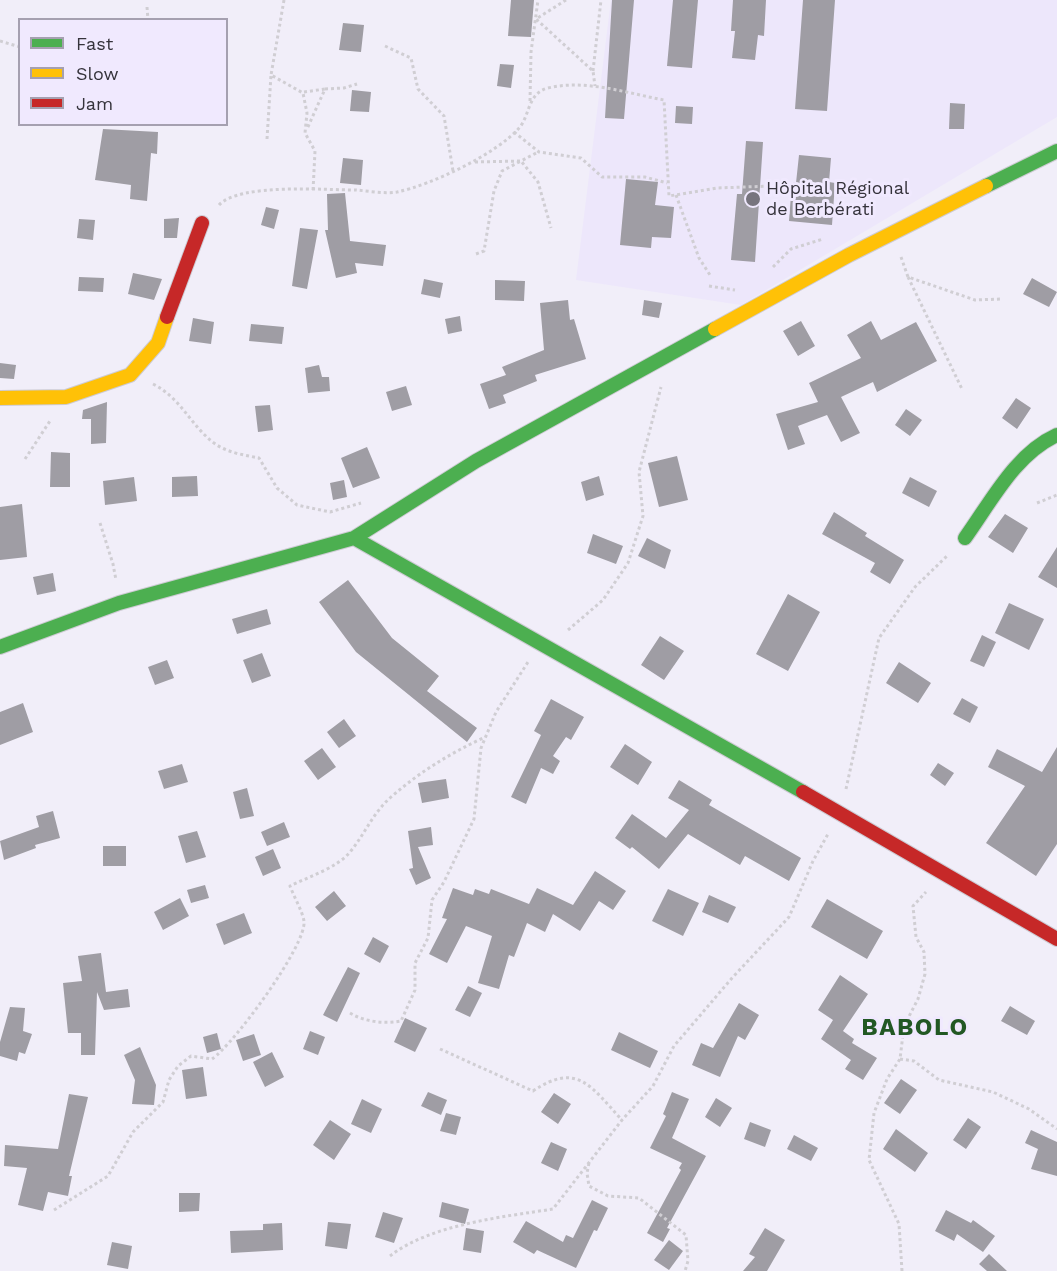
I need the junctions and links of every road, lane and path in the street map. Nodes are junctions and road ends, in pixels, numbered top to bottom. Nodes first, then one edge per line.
1 (284, 0) edge
2 (538, 0) edge
3 (566, 0) edge
4 (601, 0) edge
5 (147, 7) dead end
6 (148, 18) edge
7 (536, 20) junction
8 (0, 41) edge
9 (385, 45) dead end
10 (18, 46) edge
11 (593, 71) junction
12 (271, 75) junction
13 (357, 84) dead end
14 (595, 86) junction
15 (325, 89) junction
16 (303, 93) junction
17 (530, 101) junction
18 (514, 132) junction
19 (305, 133) junction
20 (267, 139) dead end
21 (1057, 151) edge
22 (538, 152) junction
23 (521, 161) junction
24 (473, 162) junction
25 (453, 171) junction
26 (668, 183) junction
27 (772, 186) dead end
28 (313, 191) junction
29 (676, 195) junction
30 (202, 223) joint
31 (551, 228) dead end
32 (892, 232) junction
33 (825, 239) dead end
34 (476, 254) dead end
35 (768, 272) dead end
36 (710, 275) dead end
37 (909, 277) junction
38 (709, 286) dead end
39 (738, 290) dead end
40 (1001, 298) dead end
41 (666, 358) junction
42 (130, 375) junction
43 (962, 389) dead end
44 (66, 397) junction
45 (0, 398) edge
46 (1057, 435) edge
47 (25, 459) dead end
48 (1057, 495) edge
49 (368, 501) dead end
50 (1037, 503) dead end
51 (99, 522) dead end
52 (354, 538) junction
53 (965, 538) joint
54 (119, 603) junction
55 (540, 642) junction
56 (0, 647) edge
57 (486, 737) junction
58 (840, 814) junction
59 (943, 873) junction
60 (1057, 939) edge
61 (350, 1013) dead end
62 (440, 1049) dead end
63 (900, 1059) junction
64 (621, 1120) junction
65 (1057, 1129) edge
66 (589, 1160) junction
67 (54, 1210) dead end
68 (390, 1256) dead end
69 (685, 1271) edge
70 (902, 1271) edge

1 - 12 path
2 - 7 path
3 - 7 path
4 - 11 path
5 - 6 path
7 - 11 path
7 - 17 path
8 - 10 path
9 - 25 path
11 - 14 path
12 - 16 path
12 - 20 path
13 - 15 path
14 - 17 path
14 - 26 path
15 - 16 path
15 - 19 path
16 - 19 path
17 - 18 path
18 - 22 path
18 - 24 path
19 - 28 path
21 - 32 street
22 - 23 path
22 - 26 path
23 - 24 path
23 - 31 path
23 - 34 path
24 - 25 path
25 - 28 path
26 - 29 path
27 - 29 path
28 - 30 path
29 - 36 path
30 - 42 street
32 - 37 path
32 - 41 street
33 - 35 path
37 - 40 path
37 - 43 path
38 - 39 path
41 - 52 street
41 - 55 path
42 - 44 street
42 - 49 path
44 - 45 street
44 - 47 path
46 - 53 street
48 - 50 path
51 - 54 path
52 - 54 street
52 - 55 street
53 - 58 path
54 - 56 street
55 - 57 path
55 - 58 street
57 - 61 path
57 - 67 path
58 - 59 street
58 - 64 path
59 - 60 street
59 - 63 path
62 - 64 path
63 - 65 path
63 - 70 path
64 - 66 path
66 - 68 path
66 - 69 path

